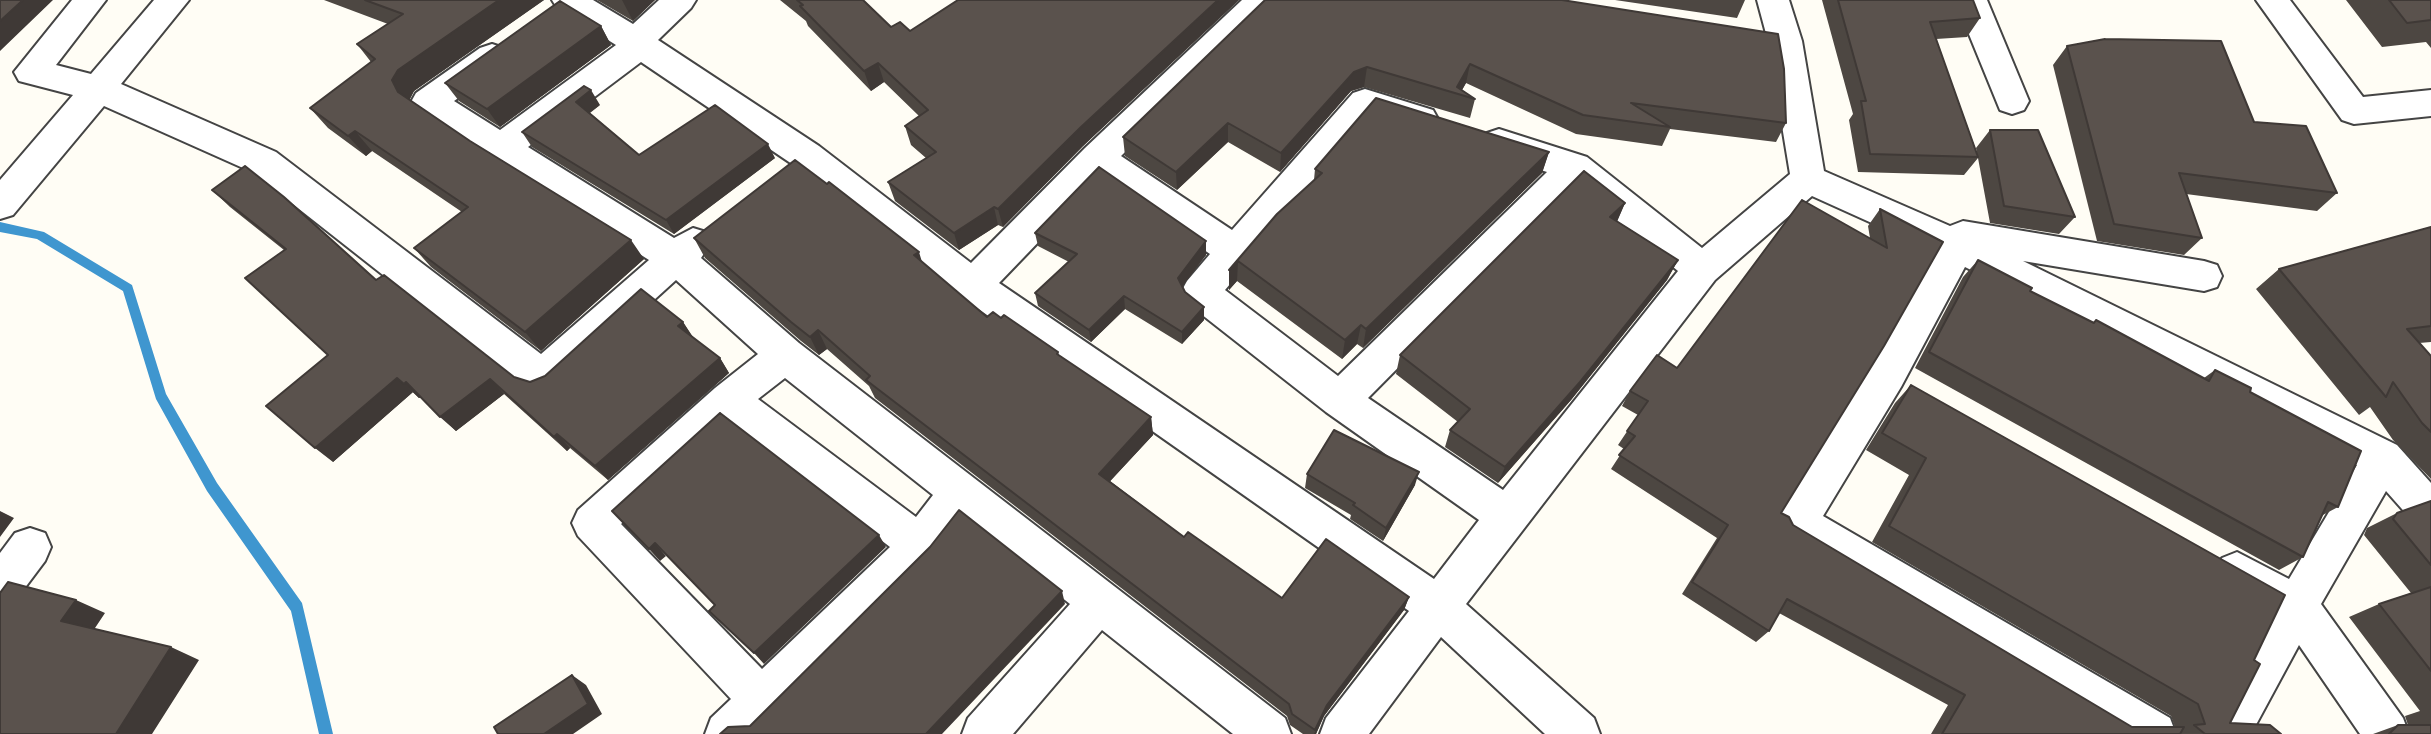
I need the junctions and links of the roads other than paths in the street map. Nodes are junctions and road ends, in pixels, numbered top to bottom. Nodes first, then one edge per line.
1 (90, 0) edge
2 (173, 0) edge
3 (680, 0) edge
4 (1262, 0) edge
5 (1773, 0) edge
6 (1971, 0) edge
7 (2272, 0) edge
8 (569, 1) edge
9 (637, 43) junction
10 (97, 88) junction
11 (2012, 101) dead end
12 (2431, 103) edge
13 (499, 149) junction
14 (1097, 158) junction
15 (1575, 167) junction
16 (1808, 179) junction
17 (9, 194) edge
18 (719, 224) edge
19 (1916, 228) junction
20 (1958, 246) junction
21 (1235, 252) junction
22 (675, 257) junction
23 (1702, 269) junction
24 (2204, 275) dead end
25 (973, 285) junction
26 (785, 355) junction
27 (1887, 375) junction
28 (1923, 395) edge
29 (729, 400) junction
30 (1340, 400) junction
31 (2384, 458) junction
32 (960, 492) junction
33 (2431, 513) edge
34 (1507, 516) junction
35 (920, 545) junction
36 (30, 547) dead end
37 (2200, 552) edge
38 (0, 587) edge
39 (1099, 602) junction
40 (2297, 606) junction
41 (1439, 607) junction
42 (763, 701) junction
43 (727, 734) edge
44 (984, 734) edge
45 (1269, 734) edge
46 (1342, 734) edge
47 (1578, 734) edge
48 (2154, 734) edge
49 (2227, 734) edge
50 (2387, 734) edge

1 - 10 street
2 - 10 street
3 - 9 street
4 - 14 street
5 - 16 street
6 - 11 street
7 - 12 street
8 - 9 street
8 - 13 street
9 - 13 street
9 - 25 street
10 - 17 street
10 - 22 street
13 - 22 street
14 - 21 street
14 - 25 street
15 - 21 street
15 - 23 street
15 - 30 street
16 - 19 street
16 - 23 street
18 - 22 street
19 - 20 street
19 - 24 street
20 - 27 street
20 - 31 street
21 - 30 street
22 - 26 street
23 - 34 street
25 - 41 street
26 - 29 street
26 - 32 street
27 - 28 street
27 - 48 street
29 - 35 street
29 - 42 street
30 - 34 street
31 - 33 street
31 - 40 street
32 - 35 street
32 - 39 street
34 - 41 street
35 - 42 street
36 - 38 street
37 - 40 street
39 - 44 street
39 - 45 street
40 - 49 street
40 - 50 street
41 - 46 street
41 - 47 street
42 - 43 street

